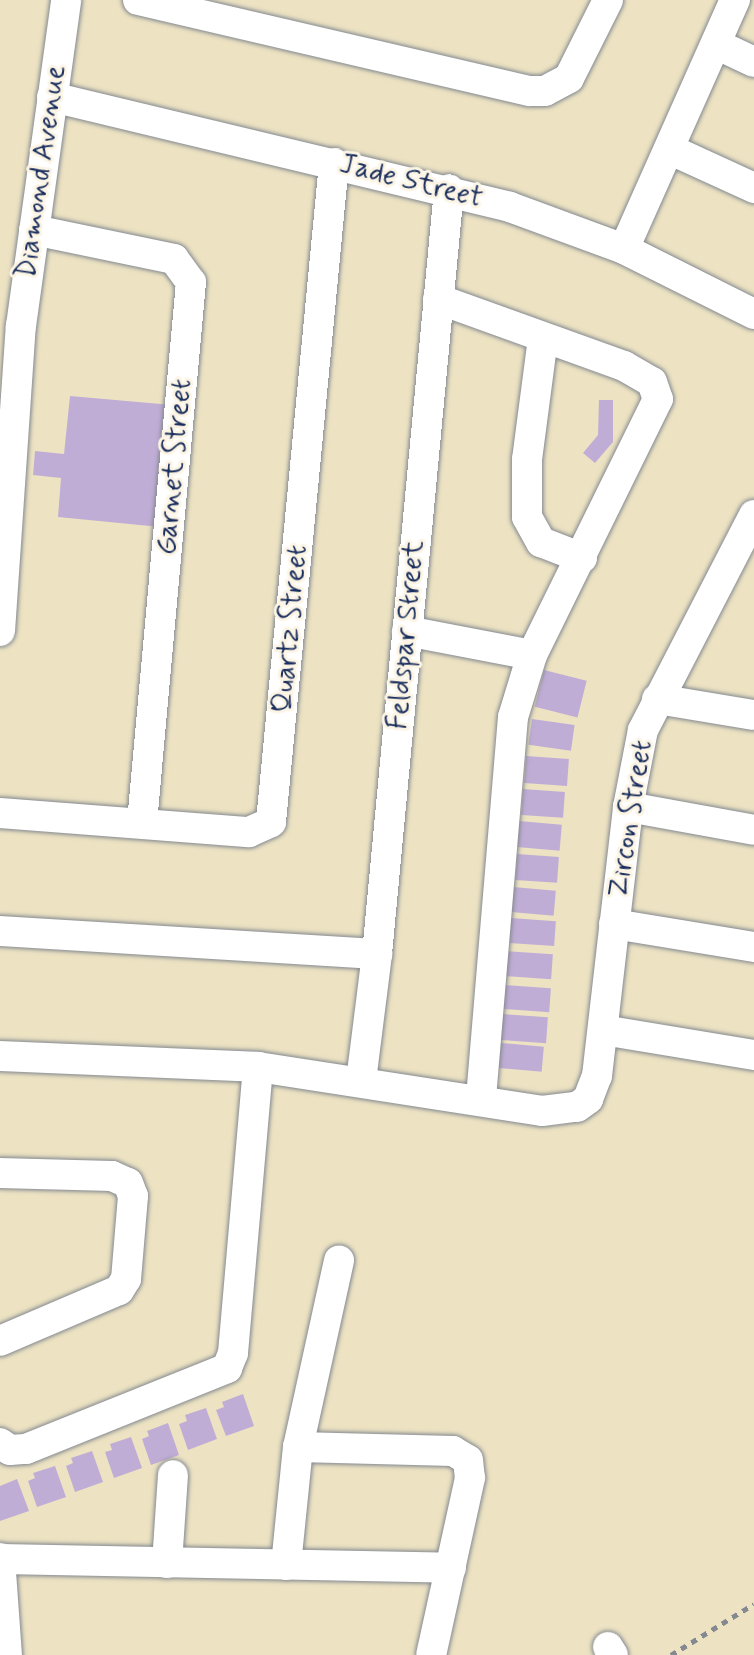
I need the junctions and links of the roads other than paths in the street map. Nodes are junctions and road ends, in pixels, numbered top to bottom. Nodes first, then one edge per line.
1 (66, 0) edge
2 (138, 0) edge
3 (608, 0) edge
4 (735, 0) edge
5 (716, 44) junction
6 (754, 62) edge
7 (52, 97) junction
8 (669, 149) junction
9 (334, 163) junction
10 (754, 188) edge
11 (449, 189) junction
12 (34, 230) junction
13 (624, 249) junction
14 (438, 299) junction
15 (754, 314) edge
16 (543, 338) junction
17 (754, 515) edge
18 (582, 558) junction
19 (0, 631) edge
20 (407, 631) junction
21 (532, 655) junction
22 (657, 699) junction
23 (754, 715) edge
24 (628, 807) junction
25 (0, 813) edge
26 (142, 823) junction
27 (754, 830) edge
28 (614, 924) junction
29 (0, 931) edge
30 (754, 947) edge
31 (377, 954) junction
32 (603, 1030) junction
33 (754, 1055) edge
34 (0, 1056) edge
35 (258, 1067) junction
36 (361, 1081) junction
37 (481, 1101) junction
38 (0, 1173) edge
39 (339, 1260) dead end
40 (0, 1341) edge
41 (2, 1445) edge
42 (298, 1447) junction
43 (173, 1475) dead end
44 (0, 1558) edge
45 (167, 1563) junction
46 (286, 1565) junction
47 (451, 1568) junction
48 (7, 1655) edge
49 (431, 1655) edge

1 - 7 street, Diamond Avenue
2 - 3 street
4 - 5 street
5 - 6 street
5 - 8 street
7 - 9 street, Jade Street
7 - 12 street, Diamond Avenue
8 - 10 street
8 - 13 street
9 - 11 street, Jade Street
9 - 26 street, Quartz Street
11 - 13 street, Jade Street
11 - 14 street, Feldspar Street
12 - 19 street, Diamond Avenue
12 - 26 street, Garnet Street
13 - 15 street, Jade Street
14 - 16 street
14 - 20 street, Feldspar Street
16 - 18 street
16 - 18 street
17 - 22 street, Zircon Street
18 - 21 street
20 - 21 street
20 - 31 street, Feldspar Street
21 - 37 street
22 - 23 street
22 - 24 street, Zircon Street
24 - 27 street
24 - 28 street, Zircon Street
25 - 26 street, Quartz Street
28 - 30 street
28 - 32 street, Zircon Street
29 - 31 street
31 - 36 street, Feldspar Street
32 - 33 street
32 - 37 street, Zircon Street
34 - 35 street
35 - 36 street
35 - 41 street
36 - 37 street
38 - 40 street
39 - 42 street
42 - 46 street
42 - 47 street
43 - 45 street
44 - 45 street
44 - 48 street
45 - 46 street
46 - 47 street
47 - 49 street

